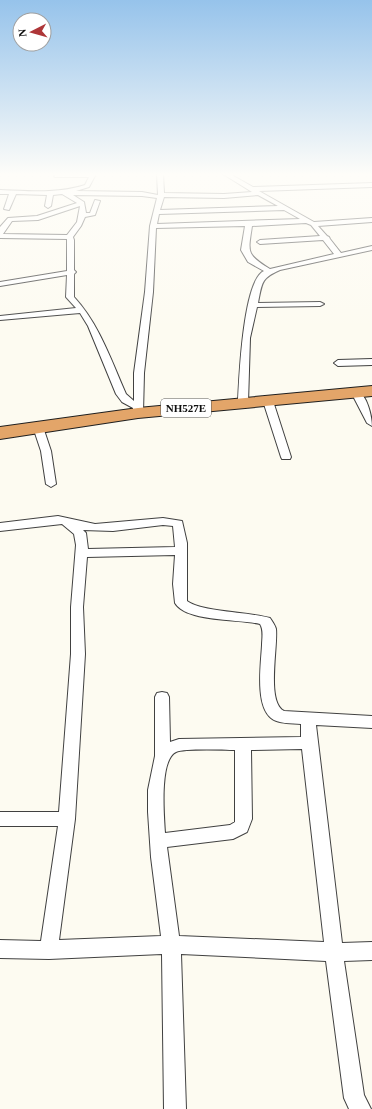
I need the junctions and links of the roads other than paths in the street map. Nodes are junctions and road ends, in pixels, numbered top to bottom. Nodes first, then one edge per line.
1 (4, 226) edge
2 (80, 226) edge
3 (153, 226) joint
4 (165, 226) edge
5 (249, 226) edge
6 (314, 226) edge
7 (372, 227) edge
8 (319, 230) junction
9 (0, 235) edge
10 (69, 237) junction
11 (326, 238) junction
12 (260, 242) dead end
13 (372, 249) edge
14 (340, 256) junction
15 (269, 271) junction
16 (72, 272) junction
17 (0, 284) edge
18 (320, 304) dead end
19 (254, 305) junction
20 (82, 310) junction
21 (0, 318) edge
22 (338, 362) dead end
23 (372, 362) edge
24 (364, 393) edge
25 (268, 401) junction
26 (242, 403) junction
27 (138, 410) junction
28 (372, 423) edge
29 (38, 427) junction
30 (0, 433) edge
31 (286, 458) dead end
32 (51, 484) dead end
33 (65, 521) junction
34 (0, 527) edge
35 (180, 551) junction
36 (81, 553) junction
37 (162, 697) dead end
38 (308, 718) junction
39 (372, 722) edge
40 (308, 743) junction
41 (243, 744) junction
42 (162, 755) junction
43 (0, 819) edge
44 (67, 819) junction
45 (158, 841) junction
46 (171, 945) junction
47 (0, 949) edge
48 (49, 950) junction
49 (372, 950) edge
50 (333, 952) junction
51 (175, 1109) edge
52 (360, 1109) edge

1 - 9 street
2 - 10 street
3 - 4 street
3 - 27 street
5 - 15 street
6 - 8 street
7 - 8 street
8 - 11 street
9 - 10 street
10 - 16 street
11 - 12 street
11 - 14 street
13 - 14 street
14 - 15 street
15 - 19 street
16 - 17 street
16 - 20 street
18 - 19 street
19 - 26 street
20 - 21 street
20 - 27 street
22 - 23 street
24 - 25 highway, NH527E
24 - 28 street
25 - 26 highway, NH527E
25 - 31 street
26 - 27 highway, NH527E
27 - 29 highway, NH527E
29 - 30 highway, NH527E
29 - 32 street
33 - 34 street
33 - 35 street
33 - 36 street
35 - 36 street
35 - 38 street
36 - 44 street
37 - 42 street
38 - 39 street
38 - 40 street
40 - 41 street
40 - 50 street
41 - 42 street
41 - 45 street
42 - 45 street
43 - 44 street
44 - 48 street
45 - 46 street
46 - 48 street
46 - 50 street
46 - 51 street
47 - 48 street
49 - 50 street
50 - 52 street

